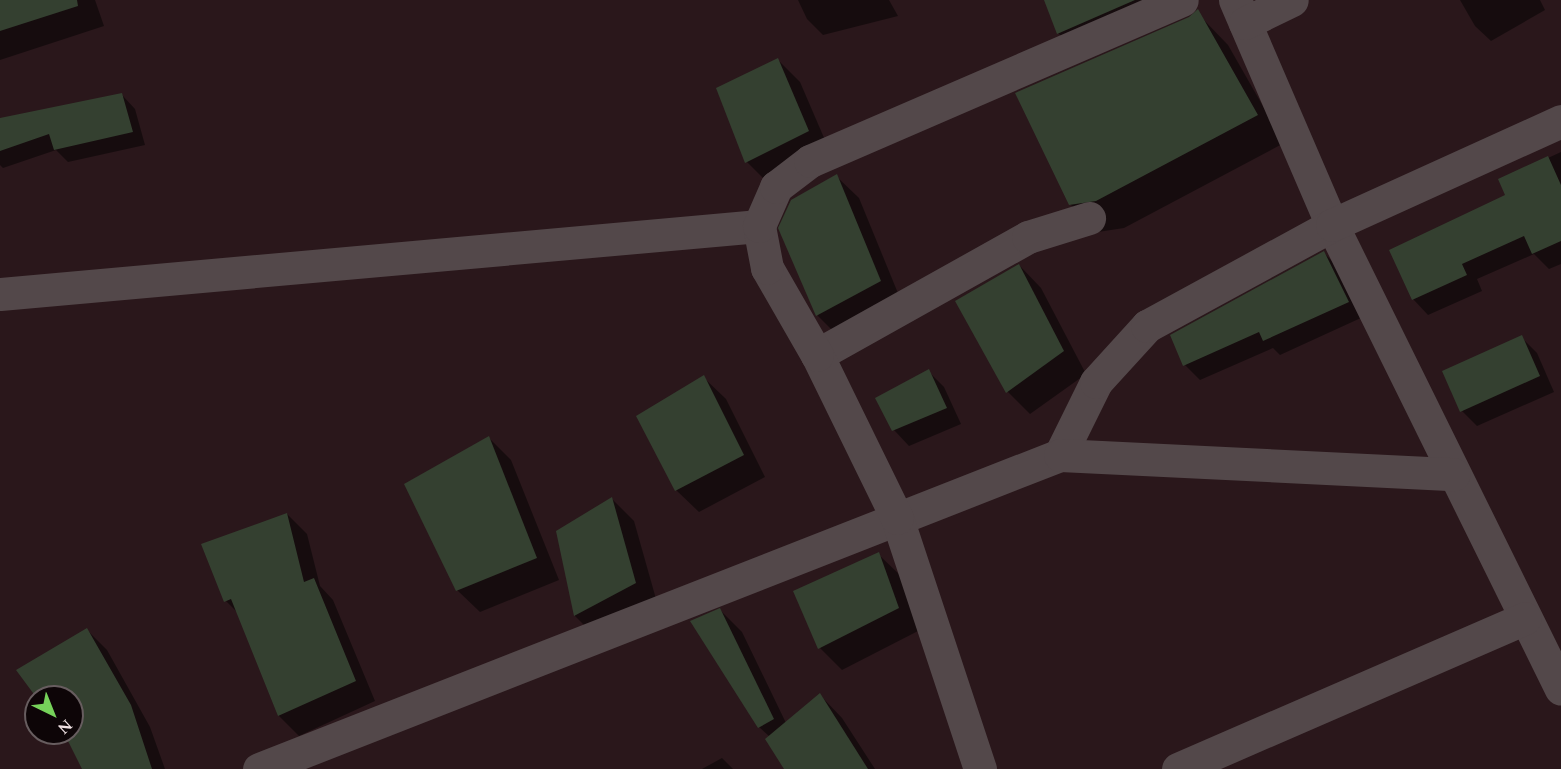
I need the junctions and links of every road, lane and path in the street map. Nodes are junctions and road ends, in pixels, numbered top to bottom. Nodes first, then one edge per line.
1 (1182, 0) edge
2 (1292, 0) edge
3 (1240, 12) edge
4 (1561, 121) edge
5 (1089, 218) dead end
6 (1332, 225) junction
7 (759, 226) junction
8 (0, 294) edge
9 (817, 355) junction
10 (1060, 455) junction
11 (1454, 474) junction
12 (897, 518) junction
13 (1525, 618) junction
14 (1561, 689) edge
15 (259, 769) edge
16 (980, 769) edge
17 (1178, 769) edge

1 - 7 street
2 - 3 street
3 - 6 street
4 - 6 street
5 - 9 street
6 - 10 street
6 - 11 street
7 - 8 street
7 - 9 street
9 - 12 street
10 - 11 street
10 - 12 street
11 - 13 street
12 - 15 street
12 - 16 street
13 - 14 street
13 - 17 street

